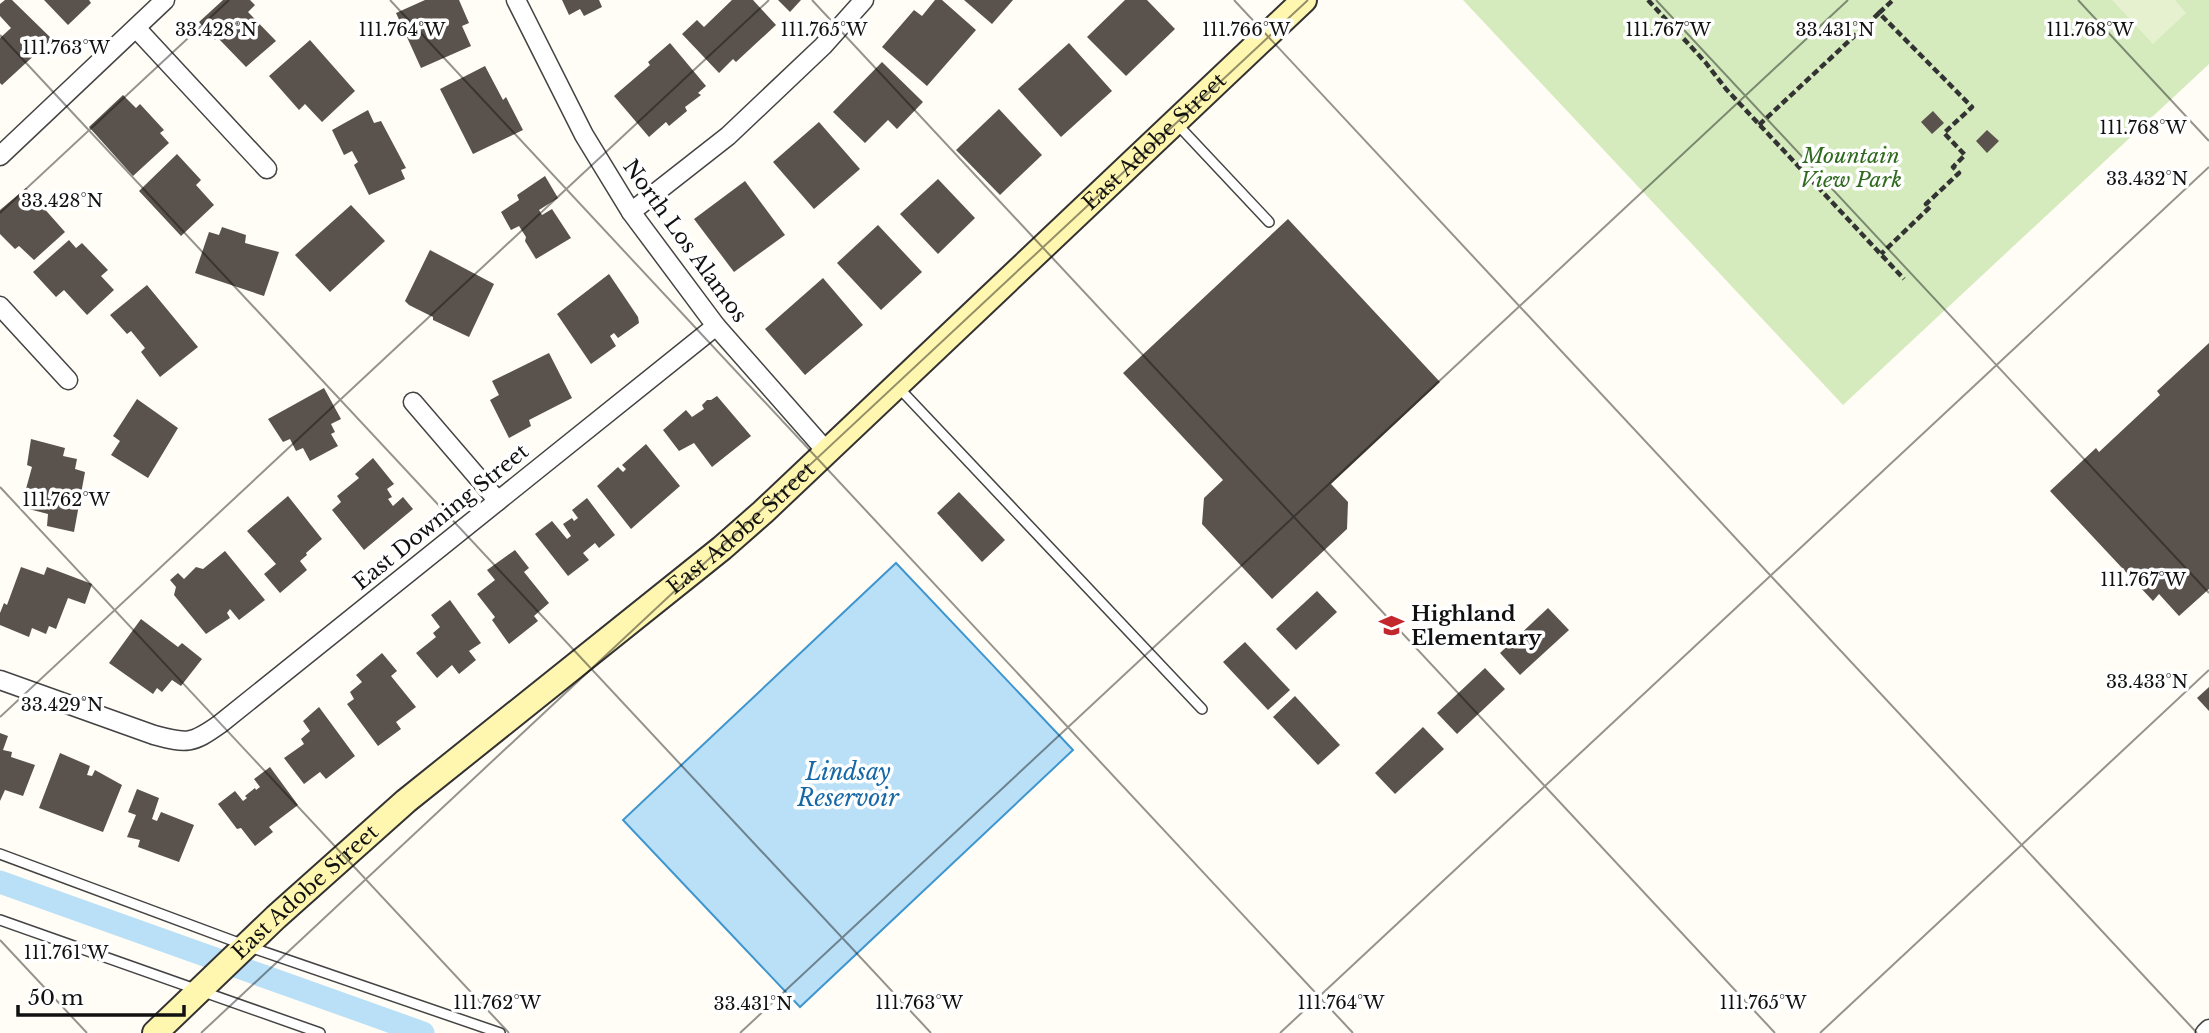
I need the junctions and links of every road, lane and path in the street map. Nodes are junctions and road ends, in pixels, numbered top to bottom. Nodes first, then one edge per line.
1 (165, 0) edge
2 (516, 0) edge
3 (864, 0) edge
4 (1304, 0) edge
5 (1648, 0) edge
6 (1893, 0) edge
7 (1880, 13) junction
8 (136, 28) junction
9 (1175, 122) junction
10 (1759, 125) junction
11 (0, 156) edge
12 (267, 169) dead end
13 (631, 212) junction
14 (1269, 222) dead end
15 (1881, 254) junction
16 (1904, 279) dead end
17 (0, 306) edge
18 (716, 326) junction
19 (68, 380) dead end
20 (897, 386) junction
21 (413, 402) dead end
22 (827, 452) junction
23 (498, 501) junction
24 (0, 680) edge
25 (1202, 709) dead end
26 (0, 854) edge
27 (0, 920) edge
28 (247, 946) junction
29 (201, 991) junction
30 (2209, 1029) edge
31 (156, 1033) edge
32 (320, 1033) edge
33 (500, 1033) edge
34 (2205, 1033) edge

1 - 8 street
2 - 13 street, North Los Alamos
3 - 13 street
4 - 9 street, East Adobe Street
5 - 10 path
6 - 7 path
7 - 10 path
7 - 15 path
8 - 11 street
8 - 12 street
9 - 14 lane
9 - 20 street, East Adobe Street
10 - 15 path
13 - 18 street, North Los Alamos
15 - 16 path
17 - 19 street
18 - 22 street, North Los Alamos
18 - 23 street, East Downing Street
20 - 22 street, East Adobe Street
20 - 25 lane
21 - 23 street
22 - 28 street, East Adobe Street
23 - 24 street, East Downing Street
26 - 28 lane
27 - 29 lane
28 - 29 street, East Adobe Street
28 - 33 lane
29 - 31 street, East Adobe Street
29 - 32 lane
30 - 34 street

